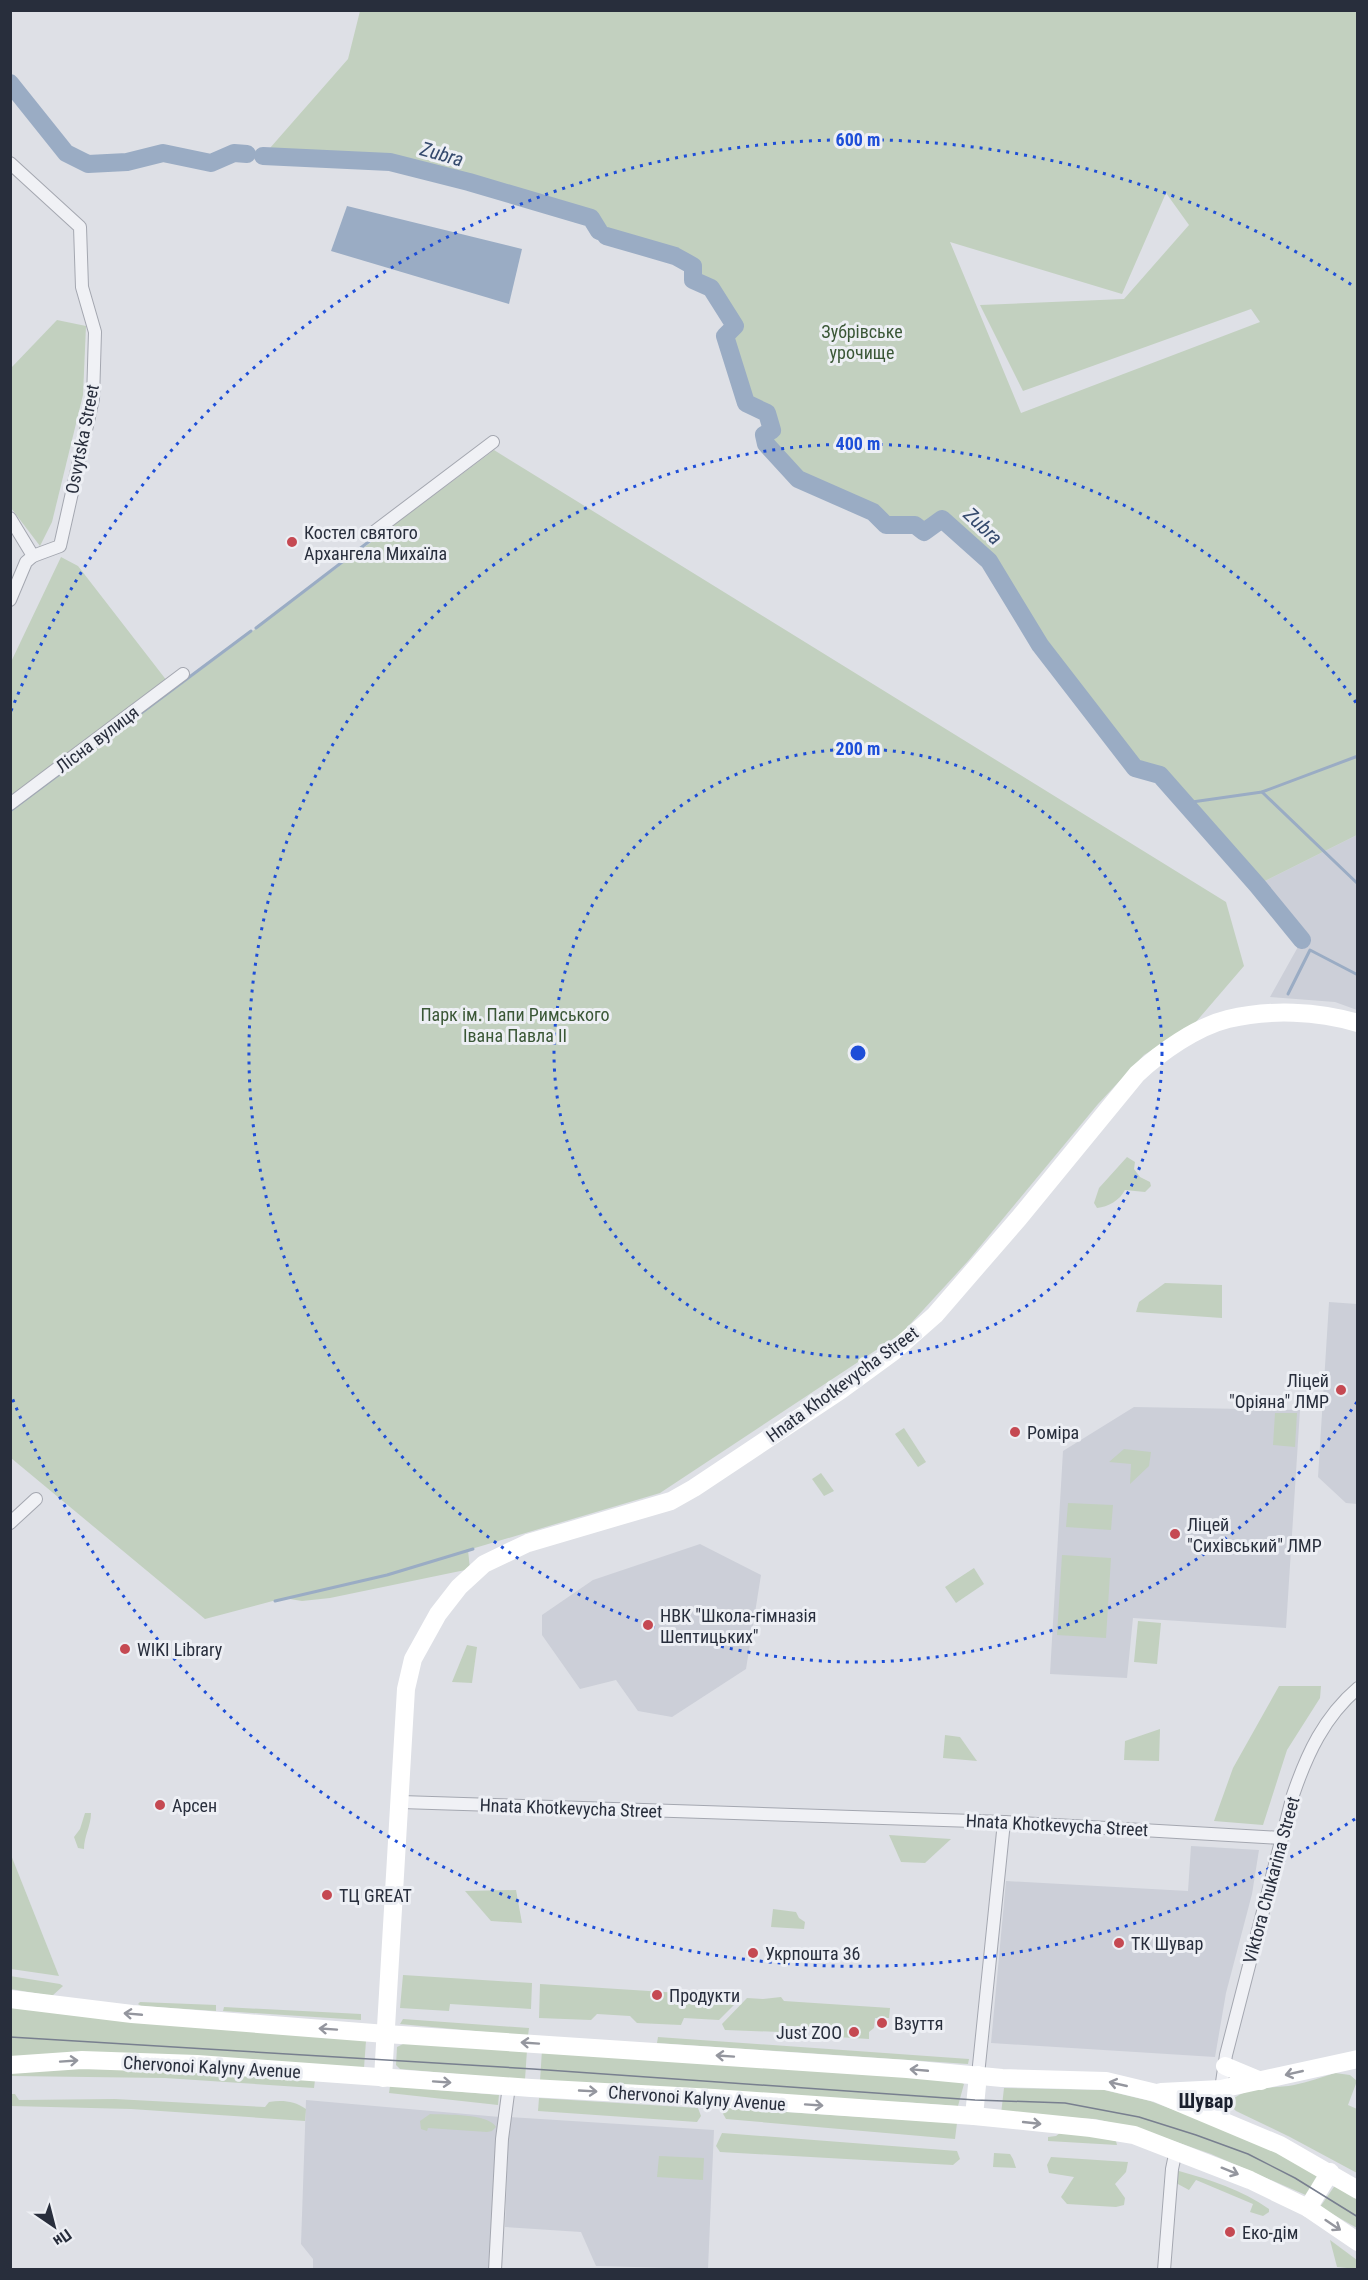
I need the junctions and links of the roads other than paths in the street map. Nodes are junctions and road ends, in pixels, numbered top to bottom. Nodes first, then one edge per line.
1 (10, 163) edge
2 (493, 442) dead end
3 (10, 518) edge
4 (370, 535) dead end
5 (32, 555) junction
6 (10, 600) edge
7 (183, 674) dead end
8 (10, 804) edge
9 (1358, 1023) edge
10 (36, 1499) dead end
11 (10, 1523) edge
12 (1358, 1688) edge
13 (400, 1802) junction
14 (1004, 1822) junction
15 (1281, 1838) junction
16 (10, 1999) edge
17 (386, 2034) junction
18 (1358, 2058) edge
19 (10, 2065) edge
20 (1225, 2066) junction
21 (978, 2075) junction
22 (383, 2078) junction
23 (1262, 2081) junction
24 (509, 2086) junction
25 (1221, 2089) junction
26 (1156, 2093) junction
27 (974, 2116) junction
28 (1216, 2118) junction
29 (1176, 2150) junction
30 (1330, 2172) junction
31 (1358, 2190) edge
32 (1308, 2208) junction
33 (1358, 2242) edge
34 (495, 2270) edge
35 (1164, 2270) edge

1 - 5 street, Osvytska Street
2 - 4 street
3 - 5 street
5 - 6 street
7 - 8 street, Лісна вулиця
9 - 13 main road, Hnata Khotkevycha Street
10 - 11 street
12 - 15 street, Viktora Chukarina Street
13 - 14 street, Hnata Khotkevycha Street
13 - 17 main road, Hnata Khotkevycha Street
14 - 15 street, Hnata Khotkevycha Street
14 - 21 street
15 - 20 street, Viktora Chukarina Street
17 -> 16 main road
21 -> 17 main road
17 - 22 main road, Hnata Khotkevycha Street
18 -> 23 main road
19 -> 22 main road, Chervonoi Kalyny Avenue
20 - 23 main road
20 - 25 street, Viktora Chukarina Street
26 -> 21 main road
21 - 27 main road
22 -> 24 main road, Chervonoi Kalyny Avenue
23 - 25 main road
24 -> 27 main road, Chervonoi Kalyny Avenue
24 - 34 street
25 - 26 main road
25 - 28 main road
26 - 28 main road
27 -> 29 main road, Chervonoi Kalyny Avenue
28 - 30 main road
29 -> 32 main road, Chervonoi Kalyny Avenue
29 - 35 street
30 - 31 main road
30 - 32 main road
32 -> 33 main road, Chervonoi Kalyny Avenue

